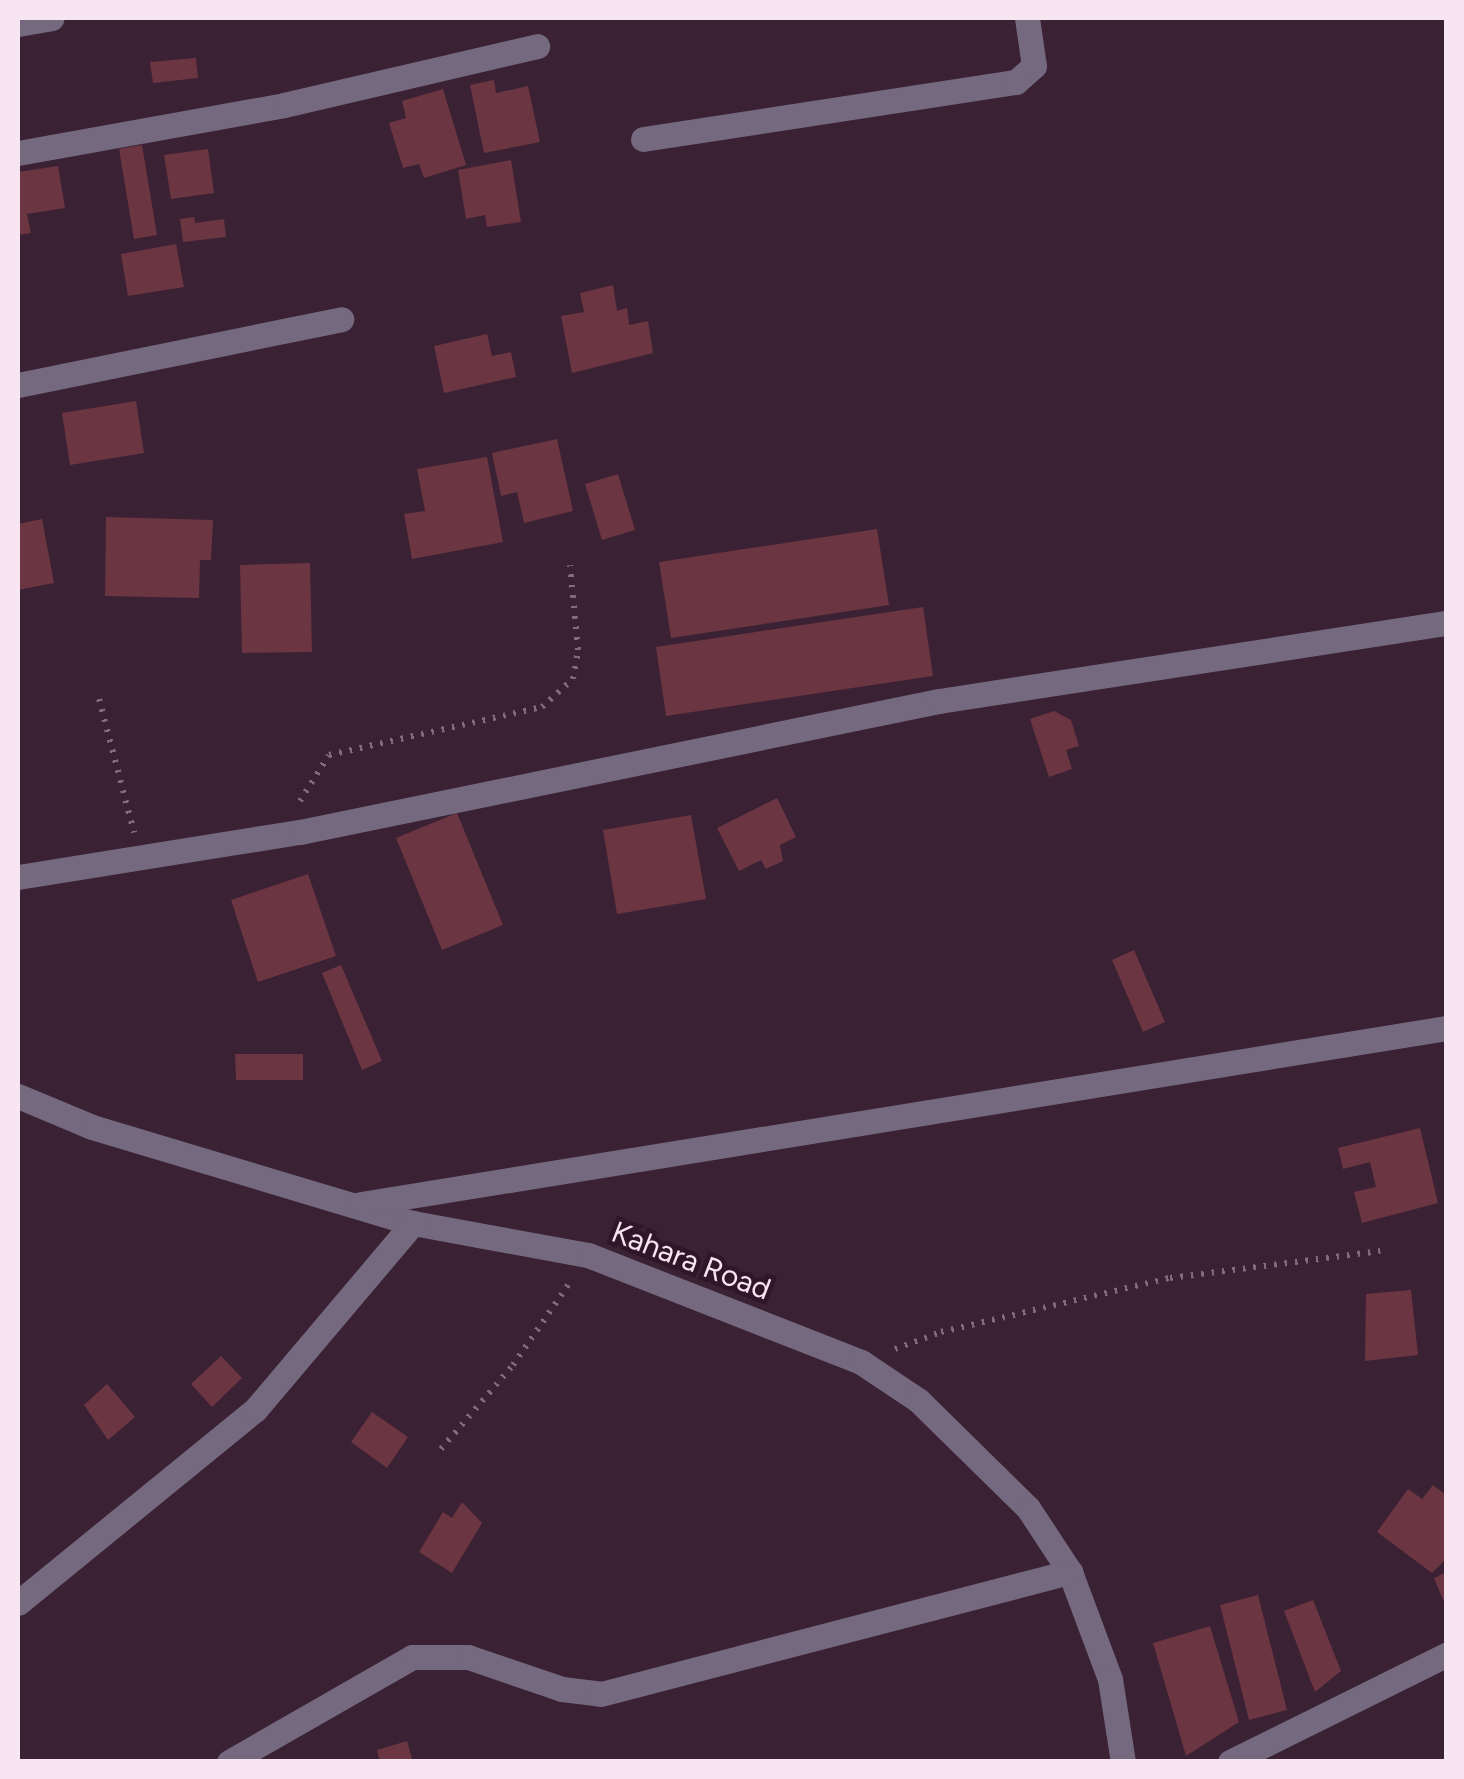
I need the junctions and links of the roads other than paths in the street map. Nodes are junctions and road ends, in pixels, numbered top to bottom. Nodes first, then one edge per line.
1 (51, 18) edge
2 (1026, 18) edge
3 (18, 24) edge
4 (537, 46) dead end
5 (642, 139) dead end
6 (18, 153) edge
7 (341, 319) dead end
8 (18, 385) edge
9 (1446, 623) edge
10 (18, 877) edge
11 (1446, 1028) edge
12 (18, 1096) edge
13 (356, 1205) junction
14 (413, 1224) junction
15 (1070, 1572) junction
16 (18, 1603) edge
17 (1446, 1655) edge
18 (228, 1762) edge
19 (1123, 1762) edge
20 (1230, 1762) edge

1 - 3 street
2 - 5 street
4 - 6 street
7 - 8 street
9 - 10 street
11 - 13 street
12 - 13 street, Kahara Road
13 - 14 street, Kahara Road
14 - 15 street, Kahara Road
14 - 16 street
15 - 18 street
15 - 19 street, Kahara Road
17 - 20 street

